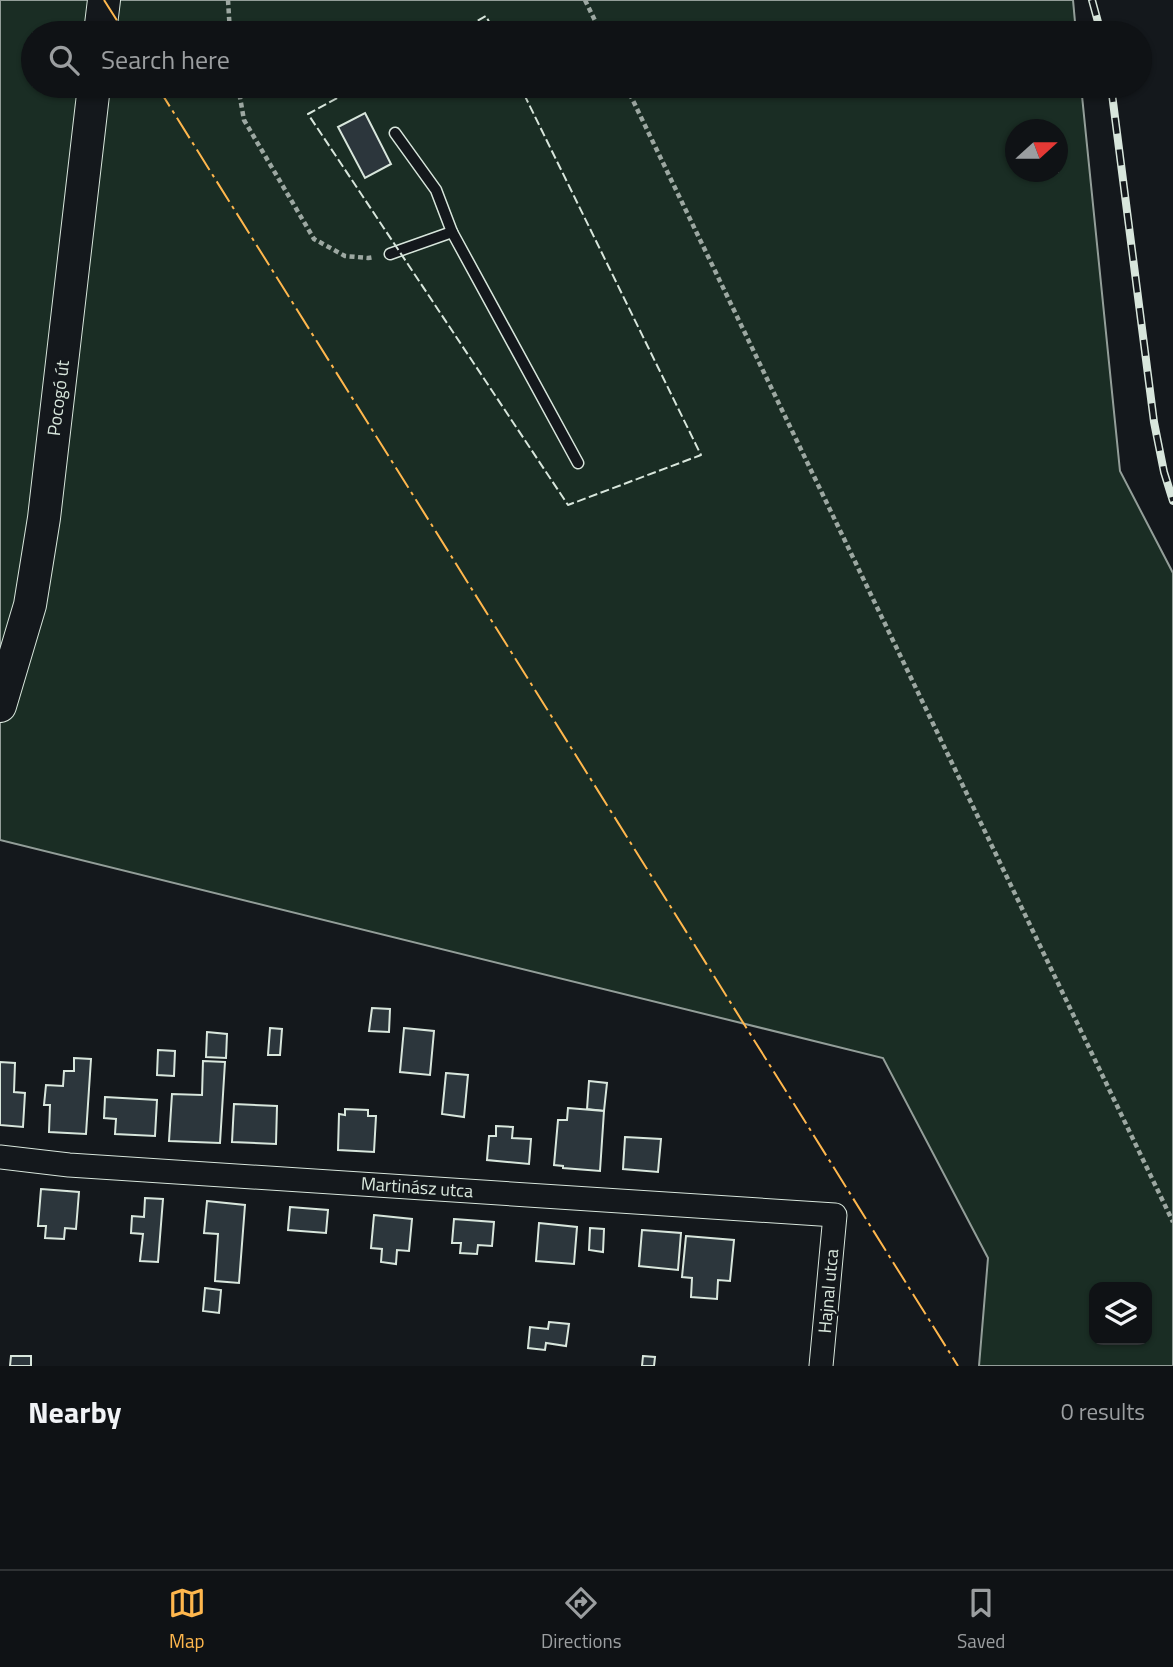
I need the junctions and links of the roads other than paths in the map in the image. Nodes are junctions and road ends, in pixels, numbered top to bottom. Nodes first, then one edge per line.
1 (104, 0) edge
2 (101, 21) edge
3 (93, 98) edge
4 (395, 133) dead end
5 (453, 232) junction
6 (390, 254) road end
7 (578, 463) dead end
8 (0, 706) edge
9 (0, 1157) edge
10 (835, 1215) joint
11 (821, 1366) edge

1 - 2 main road
3 - 8 main road, Pocogó út
4 - 5 lane
5 - 6 lane
5 - 7 lane
9 - 10 street, Martinász utca
10 - 11 street, Hajnal utca

